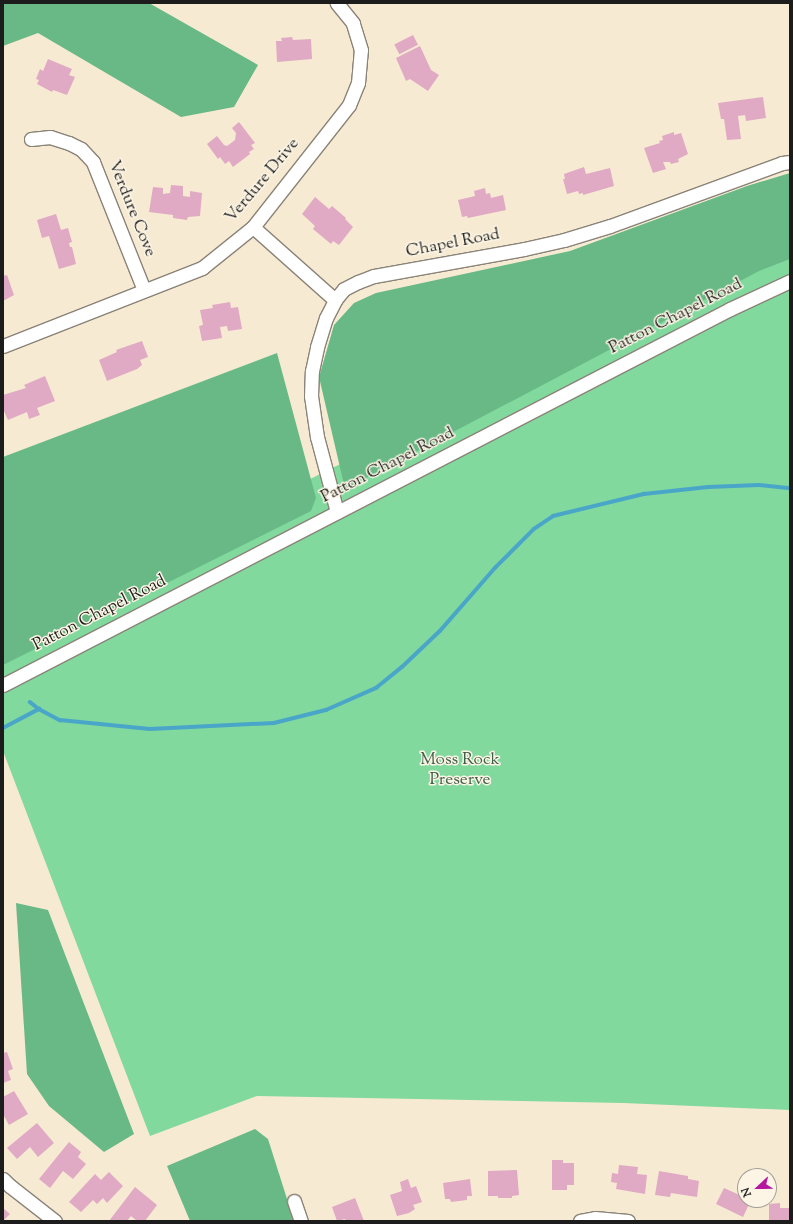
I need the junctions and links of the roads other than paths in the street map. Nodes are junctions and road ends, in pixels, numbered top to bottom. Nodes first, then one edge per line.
1 (337, 3) edge
2 (31, 138) dead end
3 (790, 162) edge
4 (253, 227) junction
5 (790, 281) edge
6 (144, 290) junction
7 (335, 300) junction
8 (3, 346) edge
9 (337, 512) junction
10 (3, 685) edge
11 (3, 1179) edge
12 (294, 1201) dead end
13 (55, 1221) edge
14 (301, 1221) edge
15 (580, 1221) edge
16 (628, 1221) edge

1 - 4 street, Verdure Drive
2 - 6 street, Verdure Cove
3 - 7 street, Chapel Road
4 - 6 street, Verdure Drive
4 - 7 street
5 - 9 street, Patton Chapel Road
6 - 8 street, Verdure Drive
7 - 9 street, Chapel Road
9 - 10 street, Patton Chapel Road
11 - 13 street
12 - 14 street
15 - 16 street

